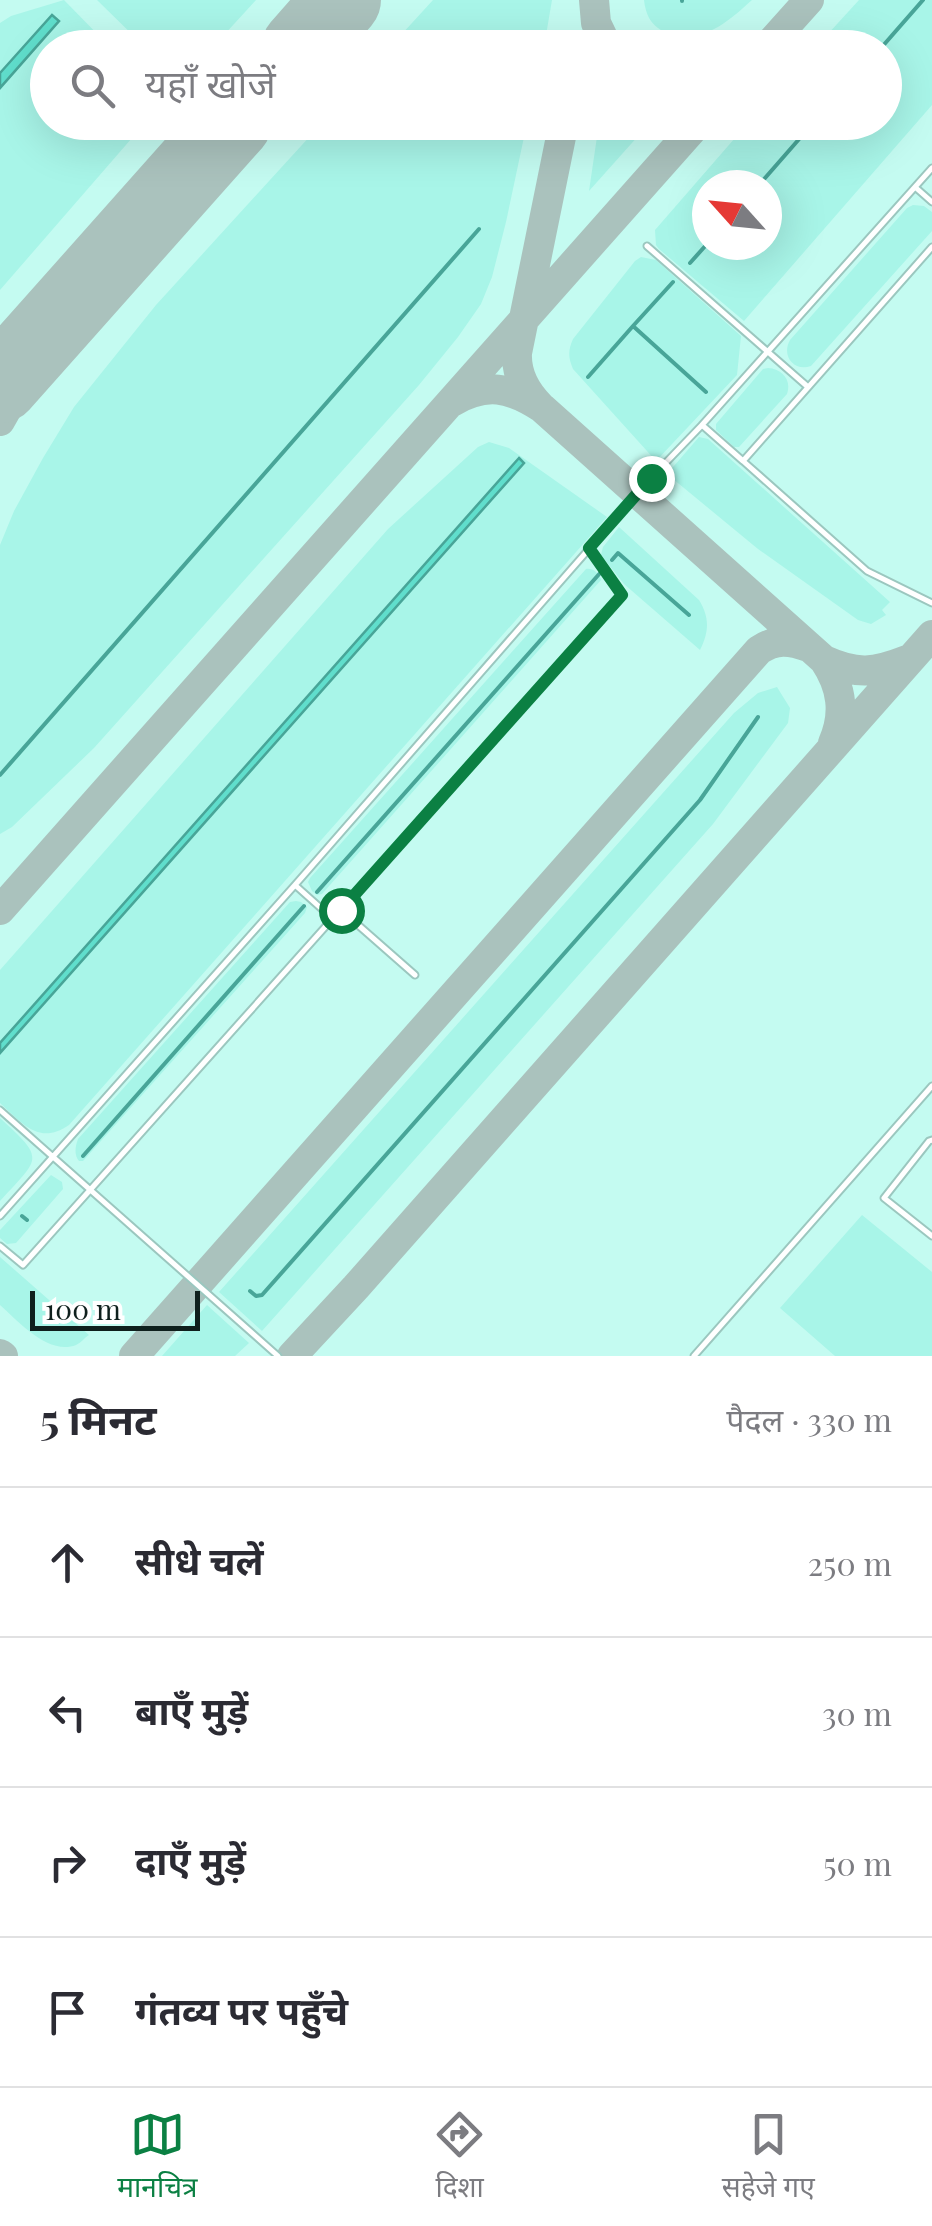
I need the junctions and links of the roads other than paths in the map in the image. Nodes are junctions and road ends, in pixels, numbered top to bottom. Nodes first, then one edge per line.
1 (932, 168) edge
2 (915, 187) junction
3 (932, 202) edge
4 (647, 246) dead end
5 (932, 247) edge
6 (769, 352) junction
7 (808, 387) junction
8 (702, 426) junction
9 (743, 461) junction
10 (589, 548) junction
11 (932, 604) edge
12 (295, 885) junction
13 (341, 910) junction
14 (333, 919) junction
15 (415, 975) dead end
16 (932, 1086) edge
17 (0, 1110) edge
18 (932, 1140) edge
19 (52, 1158) junction
20 (90, 1191) junction
21 (0, 1216) edge
22 (932, 1236) edge
23 (0, 1246) edge
24 (278, 1356) edge
25 (694, 1356) edge

1 - 2 lane
2 - 3 lane
2 - 6 lane
4 - 6 lane
5 - 7 lane
6 - 7 lane
6 - 8 lane
7 - 9 lane
8 - 9 lane
8 - 10 lane
9 - 11 lane
10 - 12 lane
10 - 13 lane
12 - 14 lane
12 - 19 lane
13 - 14 lane
13 - 15 lane
14 - 20 lane
16 - 25 lane
17 - 19 lane
18 - 22 lane
19 - 20 lane
19 - 21 lane
20 - 23 lane
20 - 24 lane

